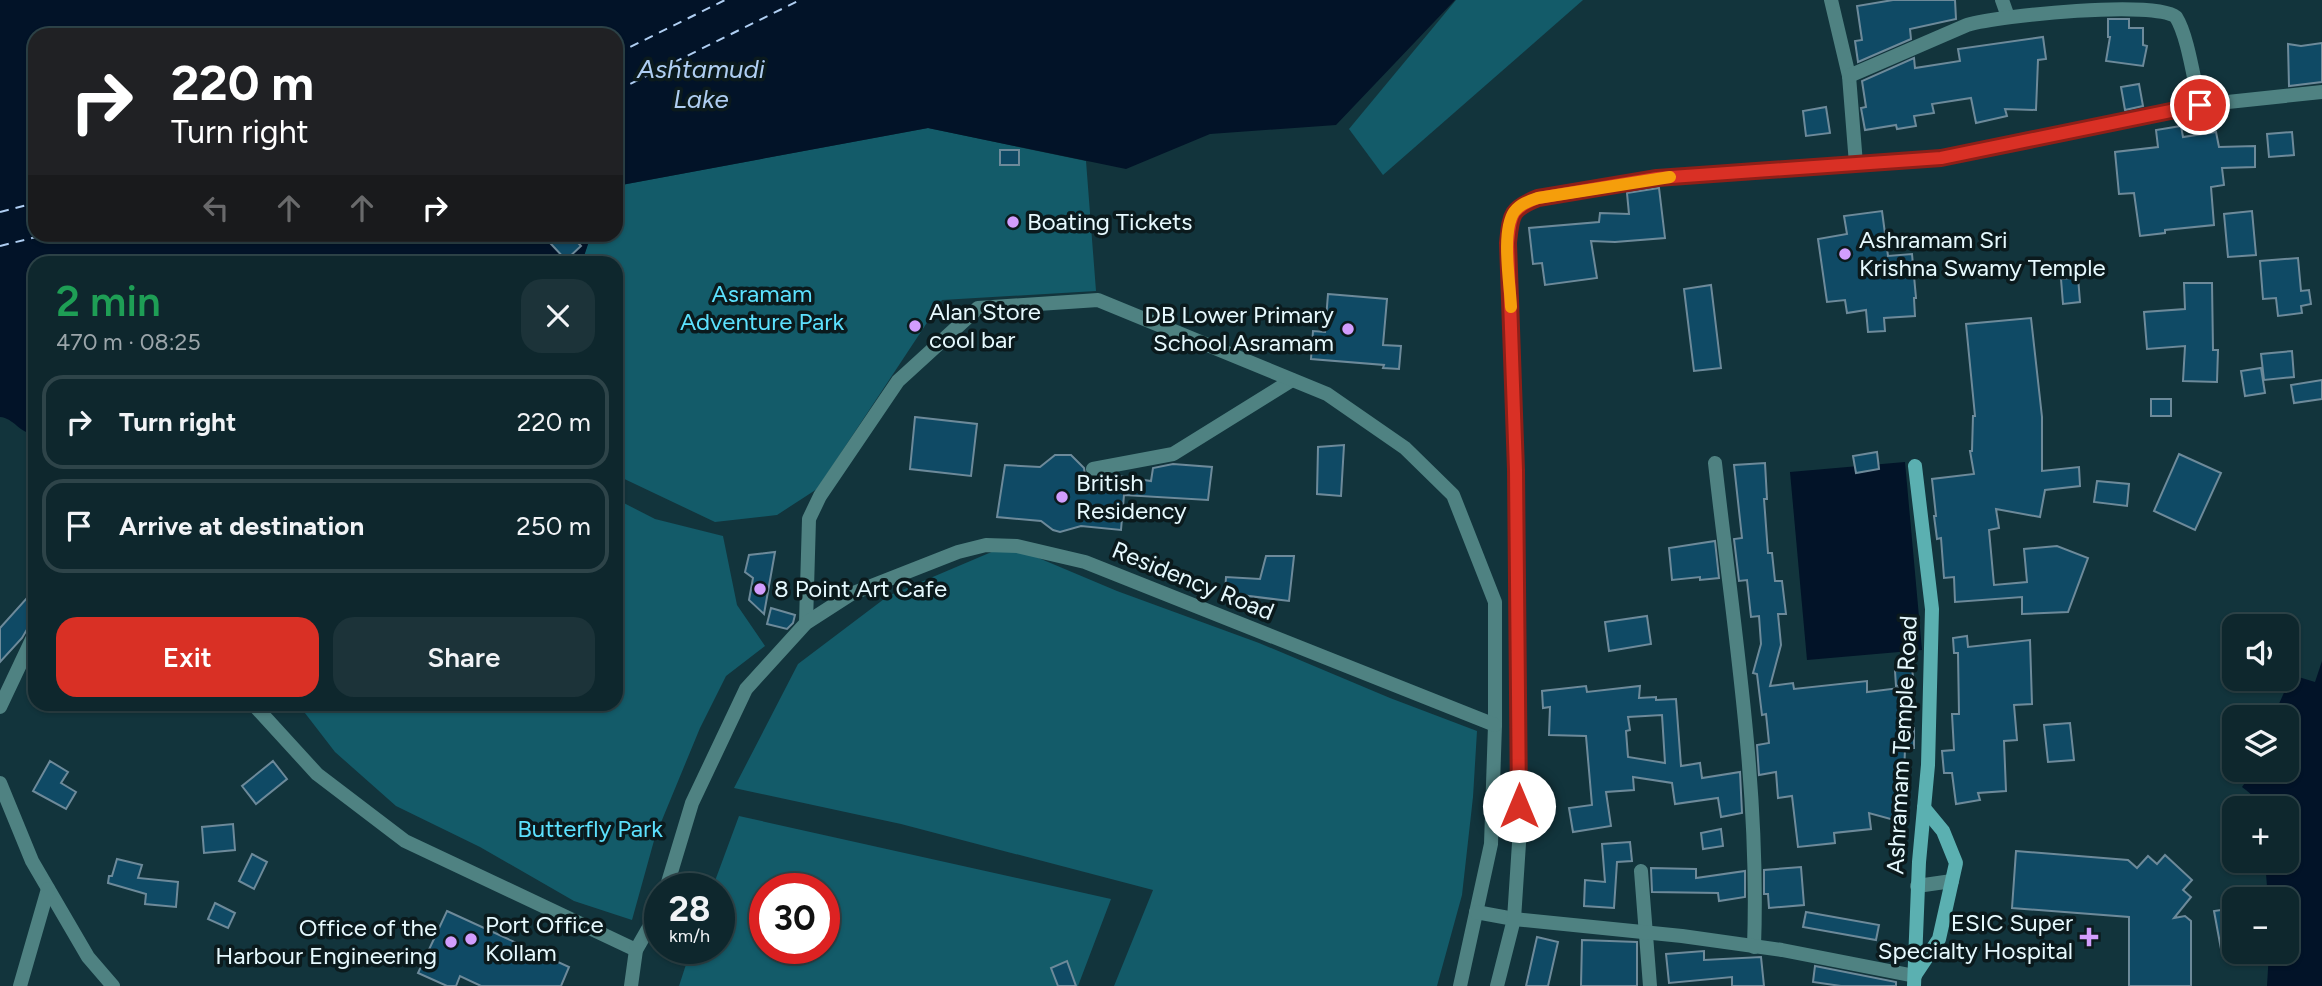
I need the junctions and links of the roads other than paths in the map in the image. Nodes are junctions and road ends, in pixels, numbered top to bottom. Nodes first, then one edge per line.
1 (1831, 0) edge
2 (2099, 2) edge
3 (2005, 7) edge
4 (1849, 76) junction
5 (2322, 92) edge
6 (2200, 105) junction
7 (1856, 164) junction
8 (1292, 380) junction
9 (1715, 463) dead end
10 (1915, 466) dead end
11 (1093, 469) dead end
12 (806, 623) junction
13 (28, 648) edge
14 (0, 707) edge
15 (259, 711) edge
16 (1495, 724) junction
17 (0, 783) edge
18 (1924, 808) junction
19 (1641, 870) dead end
20 (671, 873) edge
21 (1952, 881) junction
22 (1917, 886) junction
23 (48, 889) junction
24 (1476, 912) junction
25 (1514, 919) junction
26 (1646, 934) junction
27 (644, 936) edge
28 (1754, 947) junction
29 (636, 950) junction
30 (1914, 981) edge
31 (20, 986) edge
32 (113, 986) edge
33 (631, 986) edge
34 (1460, 986) edge
35 (1497, 986) edge
36 (1650, 986) edge

1 - 4 street
2 - 3 street
2 - 6 street
3 - 4 street
4 - 7 street
5 - 6 street
6 - 7 street
7 - 25 street
8 - 11 street
8 - 12 street
8 - 16 street
9 - 28 street
10 - 18 street, Ashramam Temple Road
12 - 16 street, Residency Road
12 - 20 street, Residency Road
13 - 14 street
15 - 29 street
16 - 24 street
17 - 23 street
18 - 21 street
18 - 22 street, Ashramam Temple Road
19 - 26 street
21 - 22 street
21 - 30 street
22 - 30 street, Ashramam Temple Road
23 - 31 street
23 - 32 street
24 - 25 street
24 - 34 street
25 - 26 street
25 - 35 street
26 - 28 street
26 - 36 street
27 - 29 street
28 - 30 street
29 - 33 street

